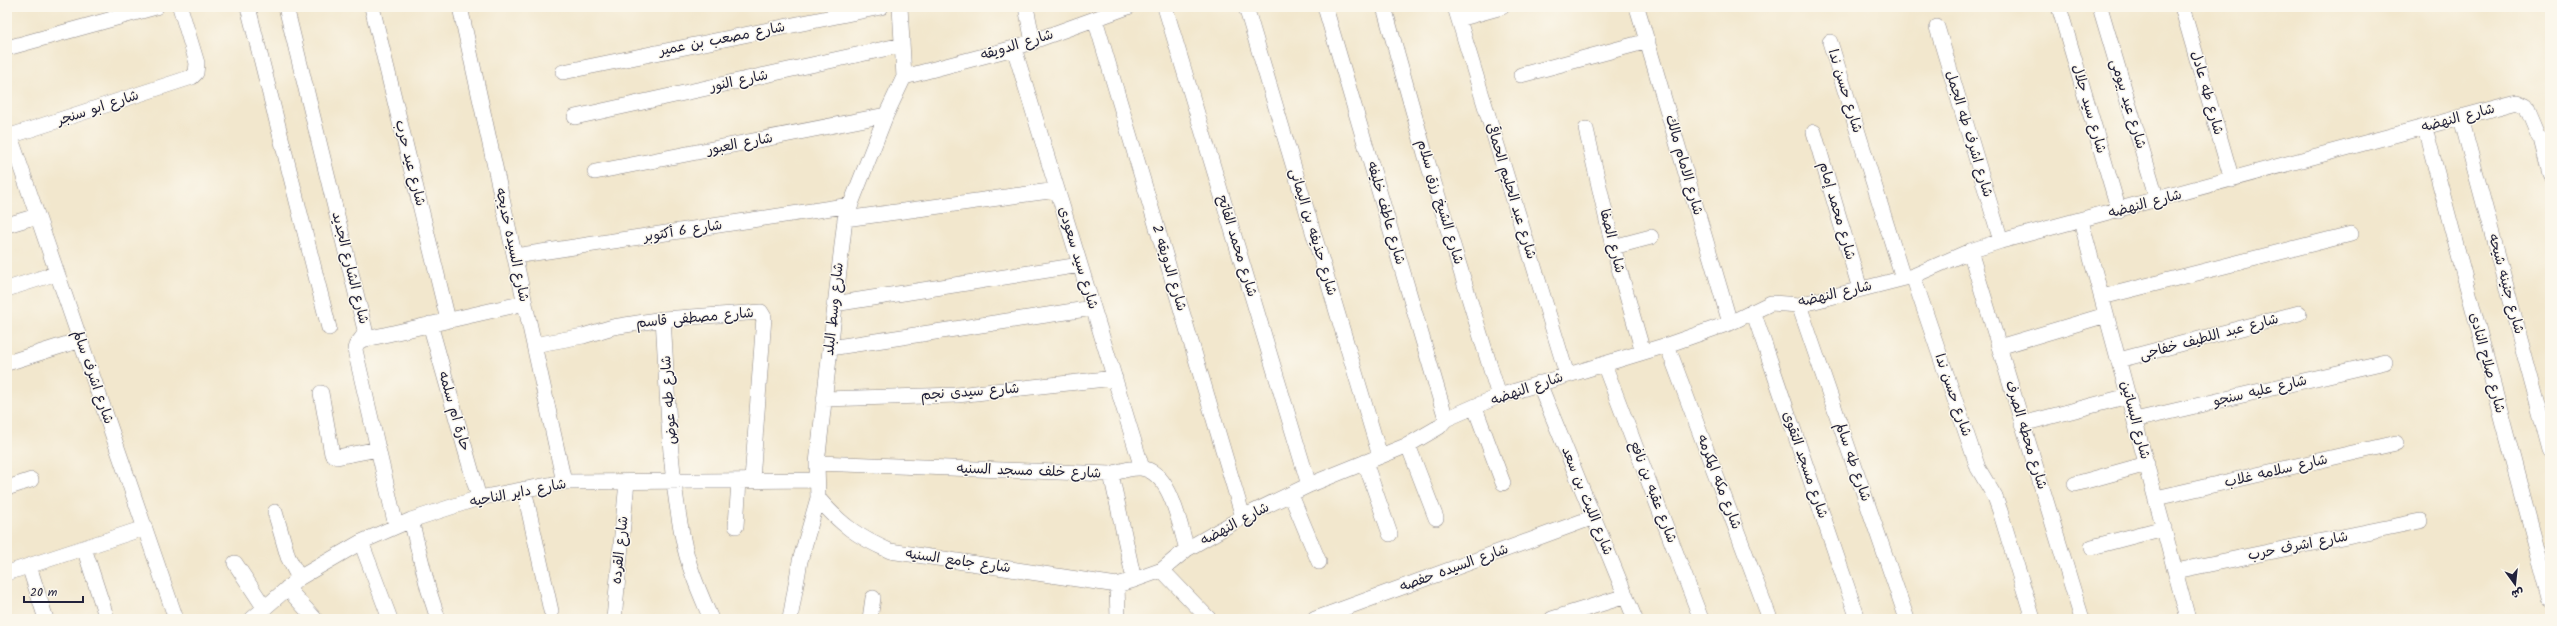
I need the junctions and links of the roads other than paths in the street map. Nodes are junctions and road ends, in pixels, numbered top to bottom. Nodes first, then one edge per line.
1 (156, 7) edge
2 (180, 7) edge
3 (248, 7) edge
4 (286, 7) edge
5 (372, 7) edge
6 (460, 7) edge
7 (881, 7) edge
8 (900, 7) edge
9 (1026, 7) edge
10 (1128, 7) edge
11 (1165, 7) edge
12 (1246, 7) edge
13 (1325, 7) edge
14 (1384, 7) edge
15 (1502, 7) edge
16 (1638, 7) edge
17 (2059, 7) edge
18 (2100, 7) edge
19 (2182, 7) edge
20 (1457, 13) edge
21 (1103, 14) edge
22 (1937, 27) dead end
23 (1648, 41) junction
24 (1032, 42) junction
25 (1830, 42) dead end
26 (902, 45) junction
27 (7, 48) edge
28 (1014, 48) junction
29 (563, 72) dead end
30 (1521, 75) dead end
31 (904, 77) junction
32 (886, 116) junction
33 (575, 117) dead end
34 (2461, 118) junction
35 (2425, 128) junction
36 (1586, 129) dead end
37 (1814, 132) dead end
38 (8, 136) edge
39 (2545, 141) edge
40 (595, 172) dead end
41 (2550, 175) edge
42 (2232, 180) junction
43 (1057, 190) junction
44 (2157, 200) junction
45 (2119, 211) junction
46 (848, 212) junction
47 (37, 216) junction
48 (2081, 221) junction
49 (7, 225) edge
50 (2351, 234) dead end
51 (1651, 237) dead end
52 (2001, 241) junction
53 (1613, 247) junction
54 (1970, 251) junction
55 (515, 256) junction
56 (1080, 265) junction
57 (57, 273) junction
58 (1908, 277) junction
59 (7, 289) edge
60 (1860, 289) junction
61 (2102, 296) junction
62 (525, 303) junction
63 (834, 304) junction
64 (1800, 304) junction
65 (1093, 308) junction
66 (1753, 311) junction
67 (2299, 313) dead end
68 (2106, 315) junction
69 (663, 319) junction
70 (448, 320) junction
71 (1730, 323) junction
72 (430, 324) junction
73 (329, 328) dead end
74 (80, 340) junction
75 (362, 340) junction
76 (534, 345) junction
77 (1667, 345) junction
78 (1999, 347) junction
79 (830, 348) junction
80 (1643, 352) junction
81 (2119, 360) junction
82 (2385, 362) dead end
83 (7, 364) edge
84 (1604, 364) junction
85 (1567, 375) junction
86 (1115, 378) junction
87 (1539, 383) junction
88 (321, 393) dead end
89 (1499, 396) junction
90 (2128, 396) junction
91 (824, 399) junction
92 (1475, 408) junction
93 (1446, 419) junction
94 (2135, 420) junction
95 (2022, 424) junction
96 (2396, 443) dead end
97 (1408, 445) junction
98 (378, 449) junction
99 (2550, 450) edge
100 (1380, 456) junction
101 (1364, 462) junction
102 (817, 463) junction
103 (2147, 464) junction
104 (1142, 468) junction
105 (1111, 474) junction
106 (31, 480) dead end
107 (745, 480) junction
108 (817, 480) junction
109 (674, 481) junction
110 (564, 482) junction
111 (627, 482) junction
112 (1503, 483) dead end
113 (2075, 484) dead end
114 (1309, 485) junction
115 (7, 488) edge
116 (524, 489) junction
117 (1291, 494) junction
118 (478, 498) junction
119 (818, 498) junction
120 (2156, 498) junction
121 (275, 512) dead end
122 (1243, 517) junction
123 (1594, 517) junction
124 (1436, 518) dead end
125 (411, 520) junction
126 (2420, 522) dead end
127 (396, 526) junction
128 (736, 526) dead end
129 (144, 528) junction
130 (2164, 528) junction
131 (1390, 534) dead end
132 (361, 542) junction
133 (2092, 547) dead end
134 (84, 548) junction
135 (1187, 549) junction
136 (1319, 562) dead end
137 (235, 563) dead end
138 (29, 566) junction
139 (1162, 570) junction
140 (2176, 571) junction
141 (7, 573) edge
142 (299, 578) junction
143 (1134, 580) junction
144 (1117, 585) junction
145 (287, 588) junction
146 (1626, 596) junction
147 (873, 598) dead end
148 (2550, 598) edge
149 (264, 607) junction
150 (552, 611) dead end
151 (46, 619) edge
152 (107, 619) edge
153 (176, 619) edge
154 (252, 619) edge
155 (315, 619) edge
156 (390, 619) edge
157 (438, 619) edge
158 (614, 619) edge
159 (711, 619) edge
160 (790, 619) edge
161 (870, 619) edge
162 (1118, 619) edge
163 (1210, 619) edge
164 (1315, 619) edge
165 (1552, 619) edge
166 (1635, 619) edge
167 (1701, 619) edge
168 (1770, 619) edge
169 (1858, 619) edge
170 (1907, 619) edge
171 (2033, 619) edge
172 (2082, 619) edge
173 (2188, 619) edge

1 - 27 street
2 - 38 street, شارع ابو سنجر
3 - 73 street
4 - 75 street, شارع الشارع الجديد
5 - 70 street, شارع عيد حرب
6 - 55 street, شارع السيده خديجه
7 - 29 street, شارع مصعب بن عمير
8 - 26 street, شارع وسط البلد
9 - 24 street
10 - 21 street, شارع الدويقه
11 - 114 street, شارع محمد الفاتح
12 - 100 street, شارع حذيفه بن اليمانى
13 - 93 street, شارع عاطف خليفه
14 - 89 street, شارع الشيخ رزق سلام
15 - 20 street
16 - 23 street, شارع الامام مالك
17 - 45 street, شارع سيد جلال
18 - 44 street, شارع عيد بيومى
19 - 42 street, شارع طه عادل
20 - 85 street, شارع عبد الحليم الحماقى
21 - 24 street, شارع الدويقه
21 - 122 street, شارع الدويقه 2
22 - 52 street, شارع اشرف طه الجمل
23 - 30 street
23 - 71 street, شارع الامام مالك
24 - 28 street, شارع الدويقه
25 - 58 street, شارع حسن ندا
26 - 31 street, شارع وسط البلد
26 - 33 street, شارع النور
28 - 31 street, شارع الدويقه
28 - 43 street, شارع سيد سعودى
31 - 32 street, شارع وسط البلد
32 - 40 street, شارع العبور
32 - 46 street, شارع وسط البلد
34 - 35 street, شارع النهضه
34 - 39 street, شارع النهضه
34 - 99 street, شارع جنينه شيحه
35 - 42 street, شارع النهضه
35 - 148 street, شارع صلاح النادى
36 - 53 street, شارع الصفا
37 - 60 street, شارع محمد إمام
38 - 47 street, شارع اشرف سالم
39 - 41 street
42 - 44 street, شارع النهضه
43 - 46 street, شارع 6 أكتوبر
43 - 56 street, شارع سيد سعودى
44 - 45 street, شارع النهضه
45 - 48 street, شارع النهضه
46 - 55 street, شارع 6 أكتوبر
46 - 63 street, شارع وسط البلد
47 - 49 street
47 - 57 street, شارع اشرف سالم
48 - 52 street, شارع النهضه
48 - 61 street, شارع البساتين
50 - 61 street
51 - 53 street
52 - 54 street, شارع النهضه
53 - 80 street, شارع الصفا
54 - 58 street, شارع النهضه
54 - 78 street, شارع محطه الصرف
55 - 62 street, شارع السيده خديجه
56 - 63 street
56 - 65 street, شارع سيد سعودى
57 - 59 street
57 - 74 street, شارع اشرف سالم
58 - 60 street, شارع النهضه
58 - 171 street, شارع حسن ندا
60 - 64 street, شارع النهضه
61 - 68 street, شارع البساتين
62 - 70 street
62 - 76 street, شارع السيده خديجه
63 - 79 street, شارع وسط البلد
64 - 66 street, شارع النهضه
64 - 170 street, شارع طه سالم
65 - 79 street
65 - 86 street, شارع سيد سعودى
66 - 71 street, شارع النهضه
66 - 169 street, شارع مسجد التقوى
67 - 81 street, شارع عبد اللطيف خفاجى
68 - 78 street
68 - 81 street, شارع البساتين
69 - 76 street, شارع مصطفى قاسم
69 - 107 street, شارع مصطفى قاسم
69 - 109 street, شارع طه عوض
70 - 72 street
71 - 77 street, شارع النهضه
72 - 75 street
72 - 118 street, حارة ام سلمه
74 - 83 street
74 - 129 street, شارع اشرف سالم
75 - 98 street, شارع الشارع الجديد
76 - 110 street, شارع السيده خديجه
77 - 80 street, شارع النهضه
77 - 168 street, شارع مكه المكرمه
78 - 95 street, شارع محطه الصرف
79 - 91 street, شارع وسط البلد
80 - 84 street, شارع النهضه
81 - 90 street, شارع البساتين
82 - 94 street, شارع عليه سنجو
84 - 85 street, شارع النهضه
84 - 167 street, شارع عقبه بن نافع
85 - 87 street, شارع النهضه
86 - 91 street, شارع سيدى نجم
86 - 104 street, شارع سيد سعودى
87 - 89 street, شارع النهضه
87 - 123 street, شارع الليث بن سعد
88 - 98 street
89 - 92 street, شارع النهضه
90 - 94 street, شارع البساتين
90 - 95 street
91 - 102 street, شارع وسط البلد
92 - 93 street, شارع النهضه
92 - 112 street
93 - 97 street, شارع النهضه
94 - 103 street, شارع البساتين
95 - 172 street, شارع محطه الصرف
96 - 120 street, شارع سلامه غلاب
97 - 100 street, شارع النهضه
97 - 124 street
98 - 127 street, شارع الشارع الجديد
100 - 101 street, شارع النهضه
101 - 114 street, شارع النهضه
101 - 131 street
102 - 105 street, شارع خلف مسجد السنيه
102 - 108 street, شارع وسط البلد
103 - 113 street
103 - 120 street, شارع البساتين
104 - 105 street, شارع خلف مسجد السنيه
104 - 135 street
105 - 143 street
106 - 115 street
107 - 108 street, شارع داير الناحيه
107 - 109 street, شارع داير الناحيه
107 - 128 street
108 - 119 street, شارع وسط البلد
109 - 111 street, شارع داير الناحيه
109 - 159 street, شارع طه عوض
110 - 111 street, شارع داير الناحيه
110 - 116 street, شارع داير الناحيه
111 - 158 street, شارع القرده
114 - 117 street, شارع النهضه
116 - 118 street, شارع داير الناحيه
116 - 150 street
117 - 122 street, شارع النهضه
117 - 136 street
118 - 125 street, شارع داير الناحيه
119 - 144 street, شارع جامع السنيه
119 - 160 street, شارع وسط البلد
120 - 130 street, شارع البساتين
121 - 142 street
122 - 135 street, شارع النهضه
123 - 146 street, شارع الليث بن سعد
123 - 164 street, شارع السيده حفصه
125 - 127 street, شارع داير الناحيه
125 - 157 street
126 - 140 street, شارع اشرف حرب
127 - 132 street, شارع داير الناحيه
129 - 134 street
129 - 153 street, شارع اشرف سالم
130 - 133 street
130 - 140 street, شارع البساتين
132 - 142 street, شارع داير الناحيه
132 - 156 street
134 - 138 street
134 - 152 street
135 - 139 street, شارع النهضه
137 - 149 street
138 - 141 street
138 - 151 street
139 - 143 street, شارع النهضه
139 - 163 street
140 - 173 street, شارع البساتين
142 - 145 street, شارع داير الناحيه
143 - 144 street, شارع النهضه
144 - 162 street
145 - 149 street, شارع داير الناحيه
145 - 155 street
146 - 165 street
146 - 166 street, شارع الليث بن سعد
147 - 161 street
149 - 154 street, شارع داير الناحيه

